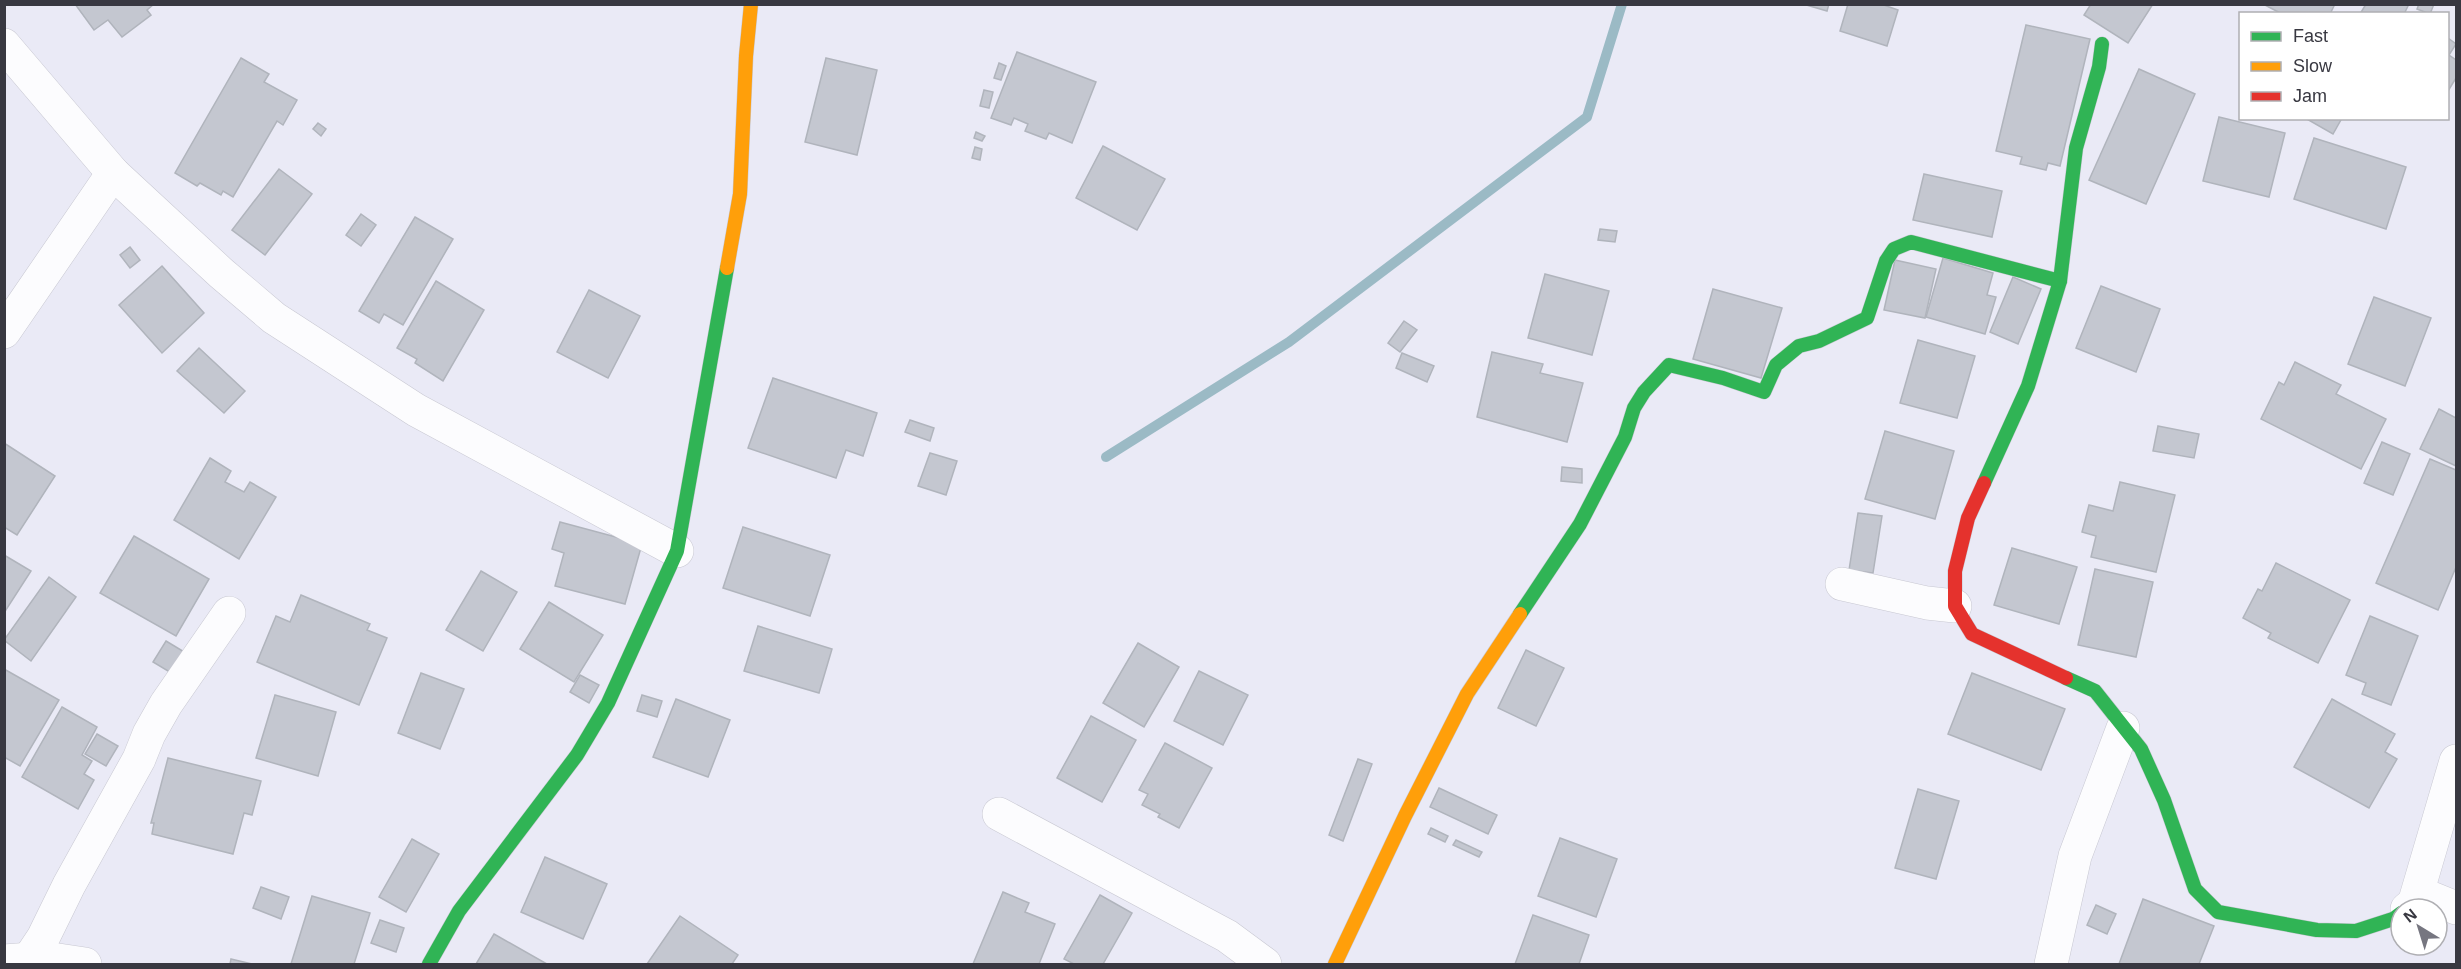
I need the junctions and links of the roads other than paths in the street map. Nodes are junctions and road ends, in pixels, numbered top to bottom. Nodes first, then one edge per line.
1 (751, 4) edge
2 (4, 45) edge
3 (2102, 45) dead end
4 (113, 173) junction
5 (2060, 281) junction
6 (4, 332) edge
7 (677, 551) junction
8 (1842, 584) dead end
9 (1955, 606) junction
10 (229, 613) dead end
11 (2123, 728) junction
12 (2457, 761) edge
13 (999, 814) dead end
14 (2411, 897) edge
15 (2389, 920) edge
16 (17, 960) edge
17 (85, 964) edge
18 (429, 964) edge
19 (1265, 964) edge
20 (1335, 964) edge
21 (2051, 964) edge

1 - 7 street
2 - 4 street
3 - 5 street
4 - 6 street
4 - 7 street
5 - 9 street
5 - 20 street
7 - 18 street
8 - 9 street
9 - 11 street
10 - 16 street
11 - 15 street
11 - 21 street
12 - 14 street
13 - 19 street
16 - 17 street

